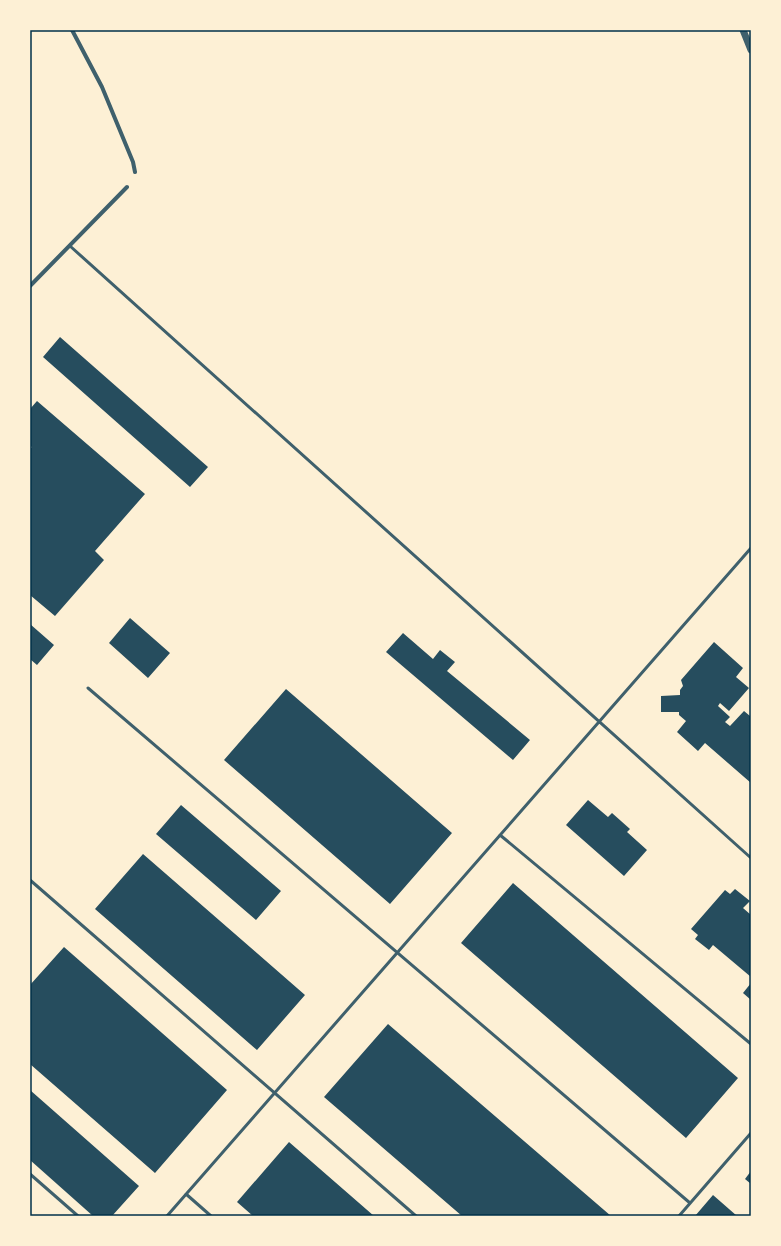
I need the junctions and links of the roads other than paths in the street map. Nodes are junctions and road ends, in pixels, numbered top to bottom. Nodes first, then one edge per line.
1 (72, 30) edge
2 (743, 30) edge
3 (751, 50) edge
4 (135, 172) dead end
5 (126, 187) dead end
6 (70, 246) junction
7 (30, 286) edge
8 (751, 548) edge
9 (88, 688) dead end
10 (599, 722) junction
11 (500, 835) junction
12 (751, 858) edge
13 (30, 880) edge
14 (397, 953) junction
15 (751, 1044) edge
16 (274, 1093) junction
17 (751, 1133) edge
18 (30, 1174) edge
19 (186, 1194) junction
20 (690, 1203) junction
21 (78, 1216) edge
22 (167, 1216) edge
23 (211, 1216) edge
24 (416, 1216) edge
25 (679, 1216) edge

1 - 4 street
2 - 3 street
5 - 6 street
6 - 7 street
6 - 10 lane
8 - 10 lane
9 - 14 lane
10 - 11 lane
10 - 12 lane
11 - 14 lane
11 - 15 lane
13 - 16 lane
14 - 16 lane
14 - 20 lane
16 - 19 lane
16 - 24 lane
17 - 20 lane
18 - 21 lane
19 - 22 lane
19 - 23 lane
20 - 25 lane

